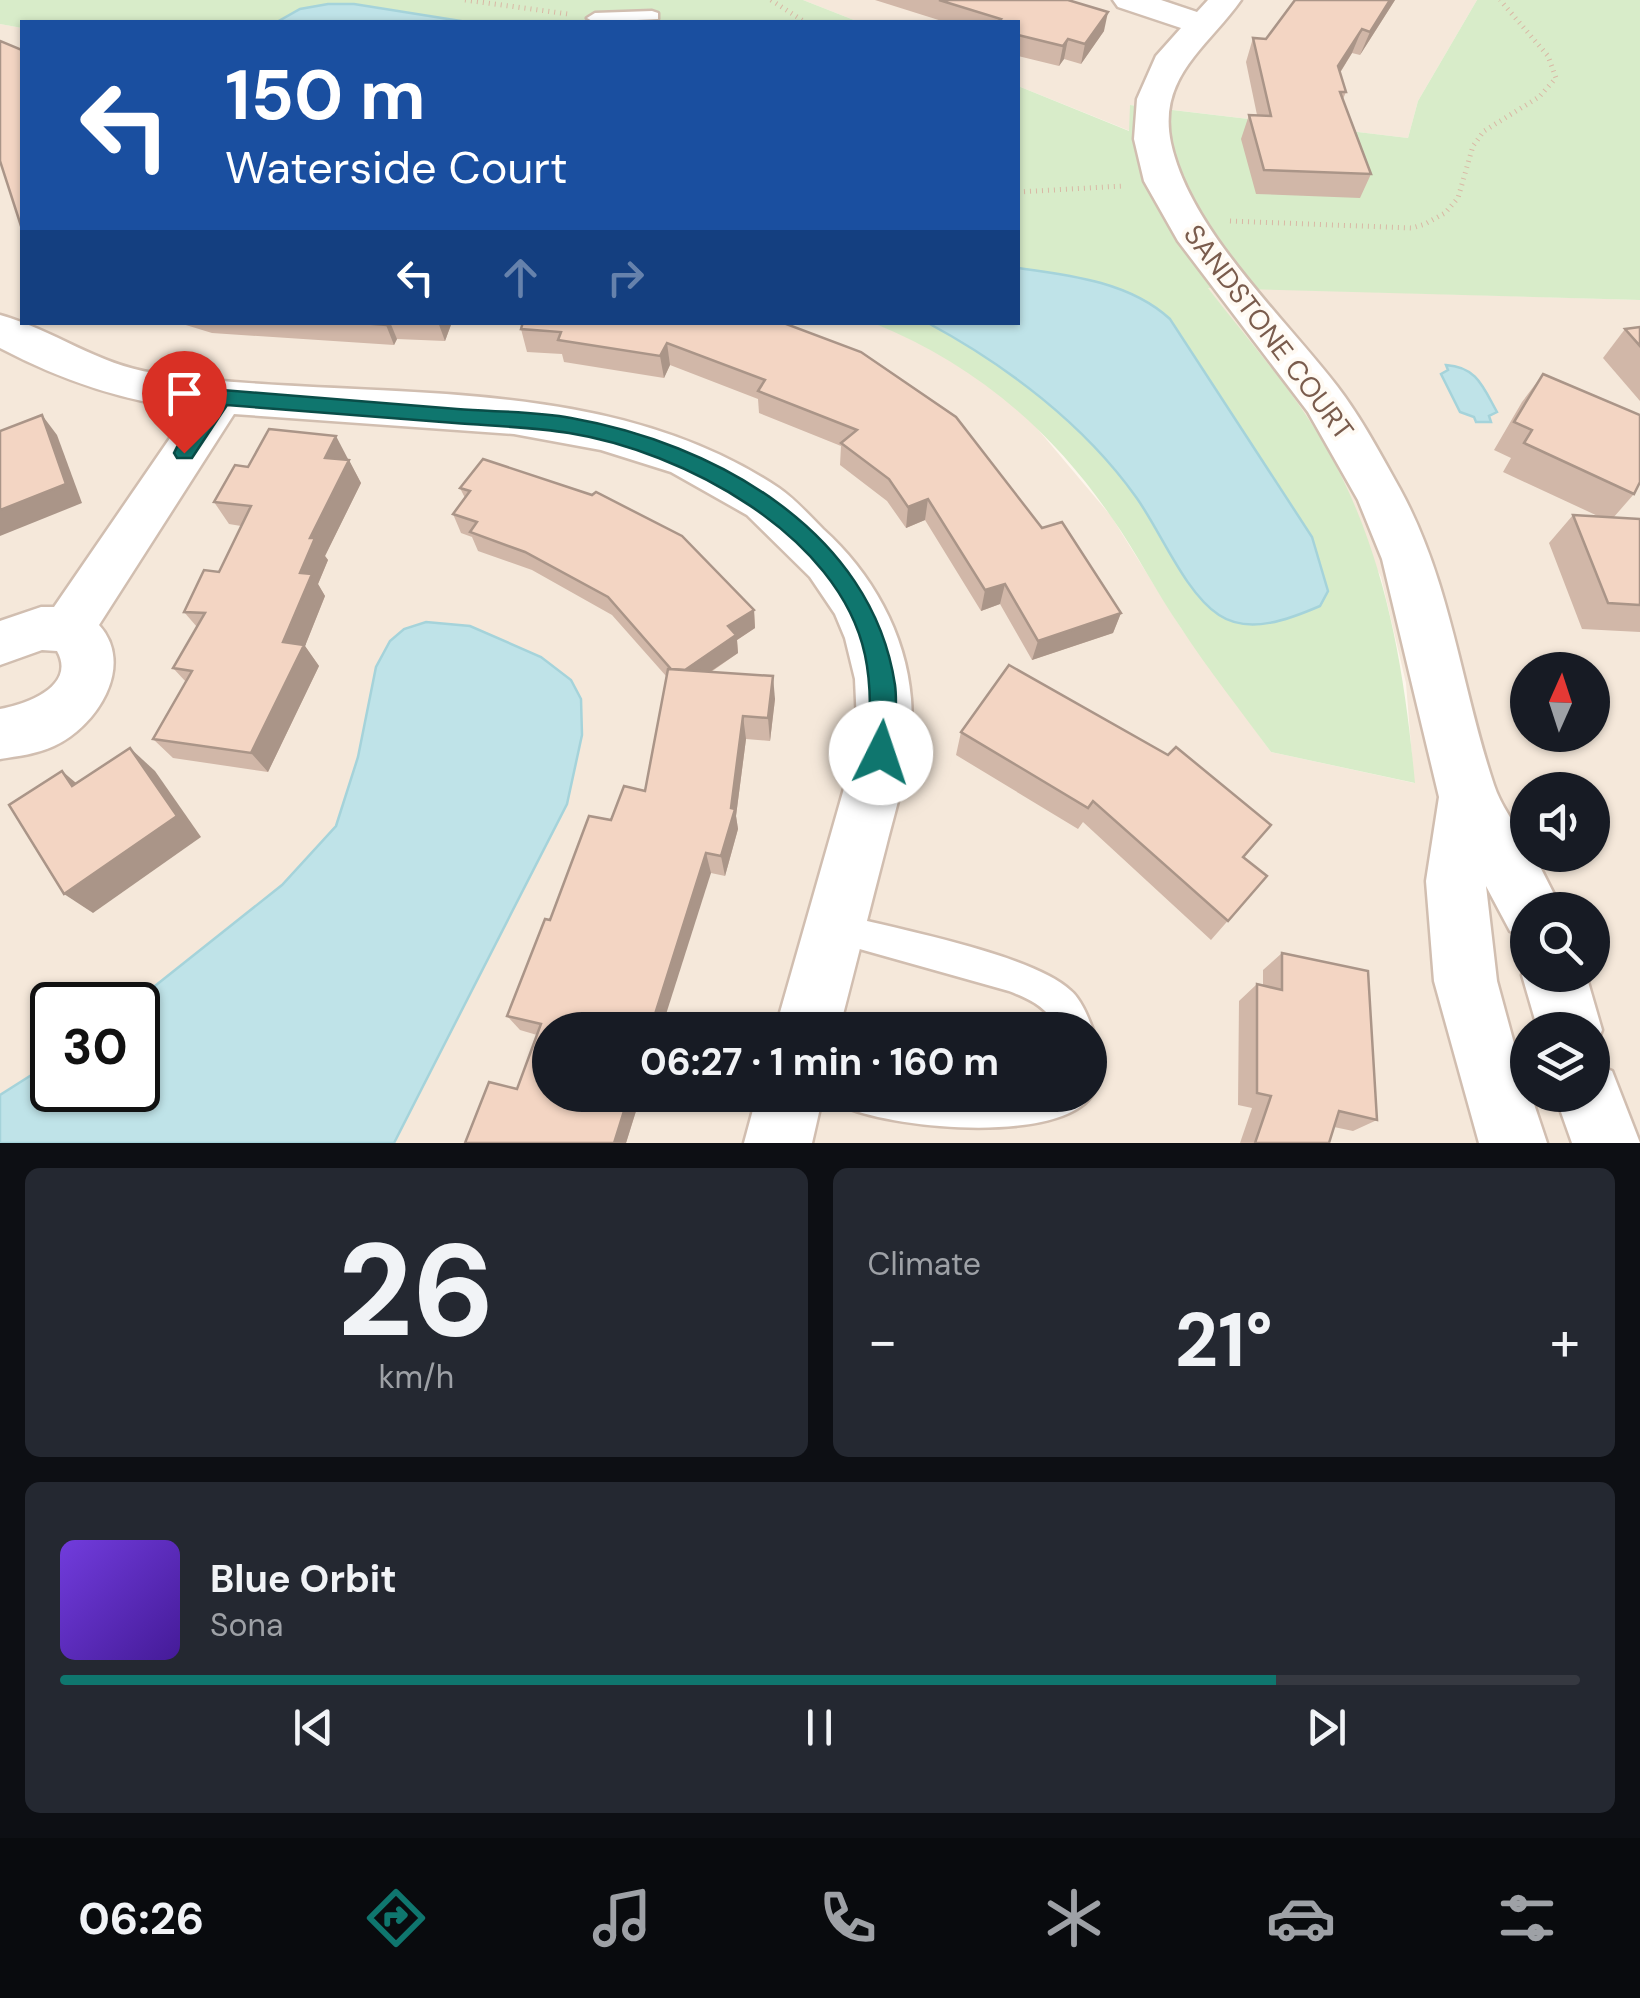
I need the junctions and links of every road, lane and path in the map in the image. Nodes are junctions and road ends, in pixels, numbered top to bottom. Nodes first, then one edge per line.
1 (465, 0) edge
2 (771, 0) edge
3 (1130, 0) edge
4 (1500, 0) edge
5 (1214, 12) edge
6 (644, 16) dead end
7 (596, 18) joint
8 (802, 20) edge
9 (1020, 192) edge
10 (1177, 206) junction
11 (0, 328) edge
12 (222, 397) junction
13 (67, 630) junction
14 (0, 643) edge
15 (0, 734) edge
16 (1468, 797) junction
17 (1522, 892) edge
18 (835, 928) junction
19 (813, 1012) edge
20 (1068, 1012) edge
21 (786, 1112) edge
22 (913, 1112) edge
23 (1065, 1112) edge
24 (1594, 1112) edge
25 (778, 1143) edge
26 (1513, 1143) edge
27 (1606, 1143) edge

1 - 7 path
2 - 8 path
3 - 5 street
4 - 10 path
5 - 10 street, SANDSTONE COURT
6 - 7 lane
9 - 10 path
10 - 16 street, SANDSTONE COURT
11 - 12 street
12 - 13 street
12 - 18 street
13 - 14 street
13 - 15 street
16 - 17 street, SANDSTONE COURT
16 - 26 street, SANDSTONE COURT
18 - 19 street
18 - 20 lane
21 - 25 street
22 - 23 lane
24 - 27 street

